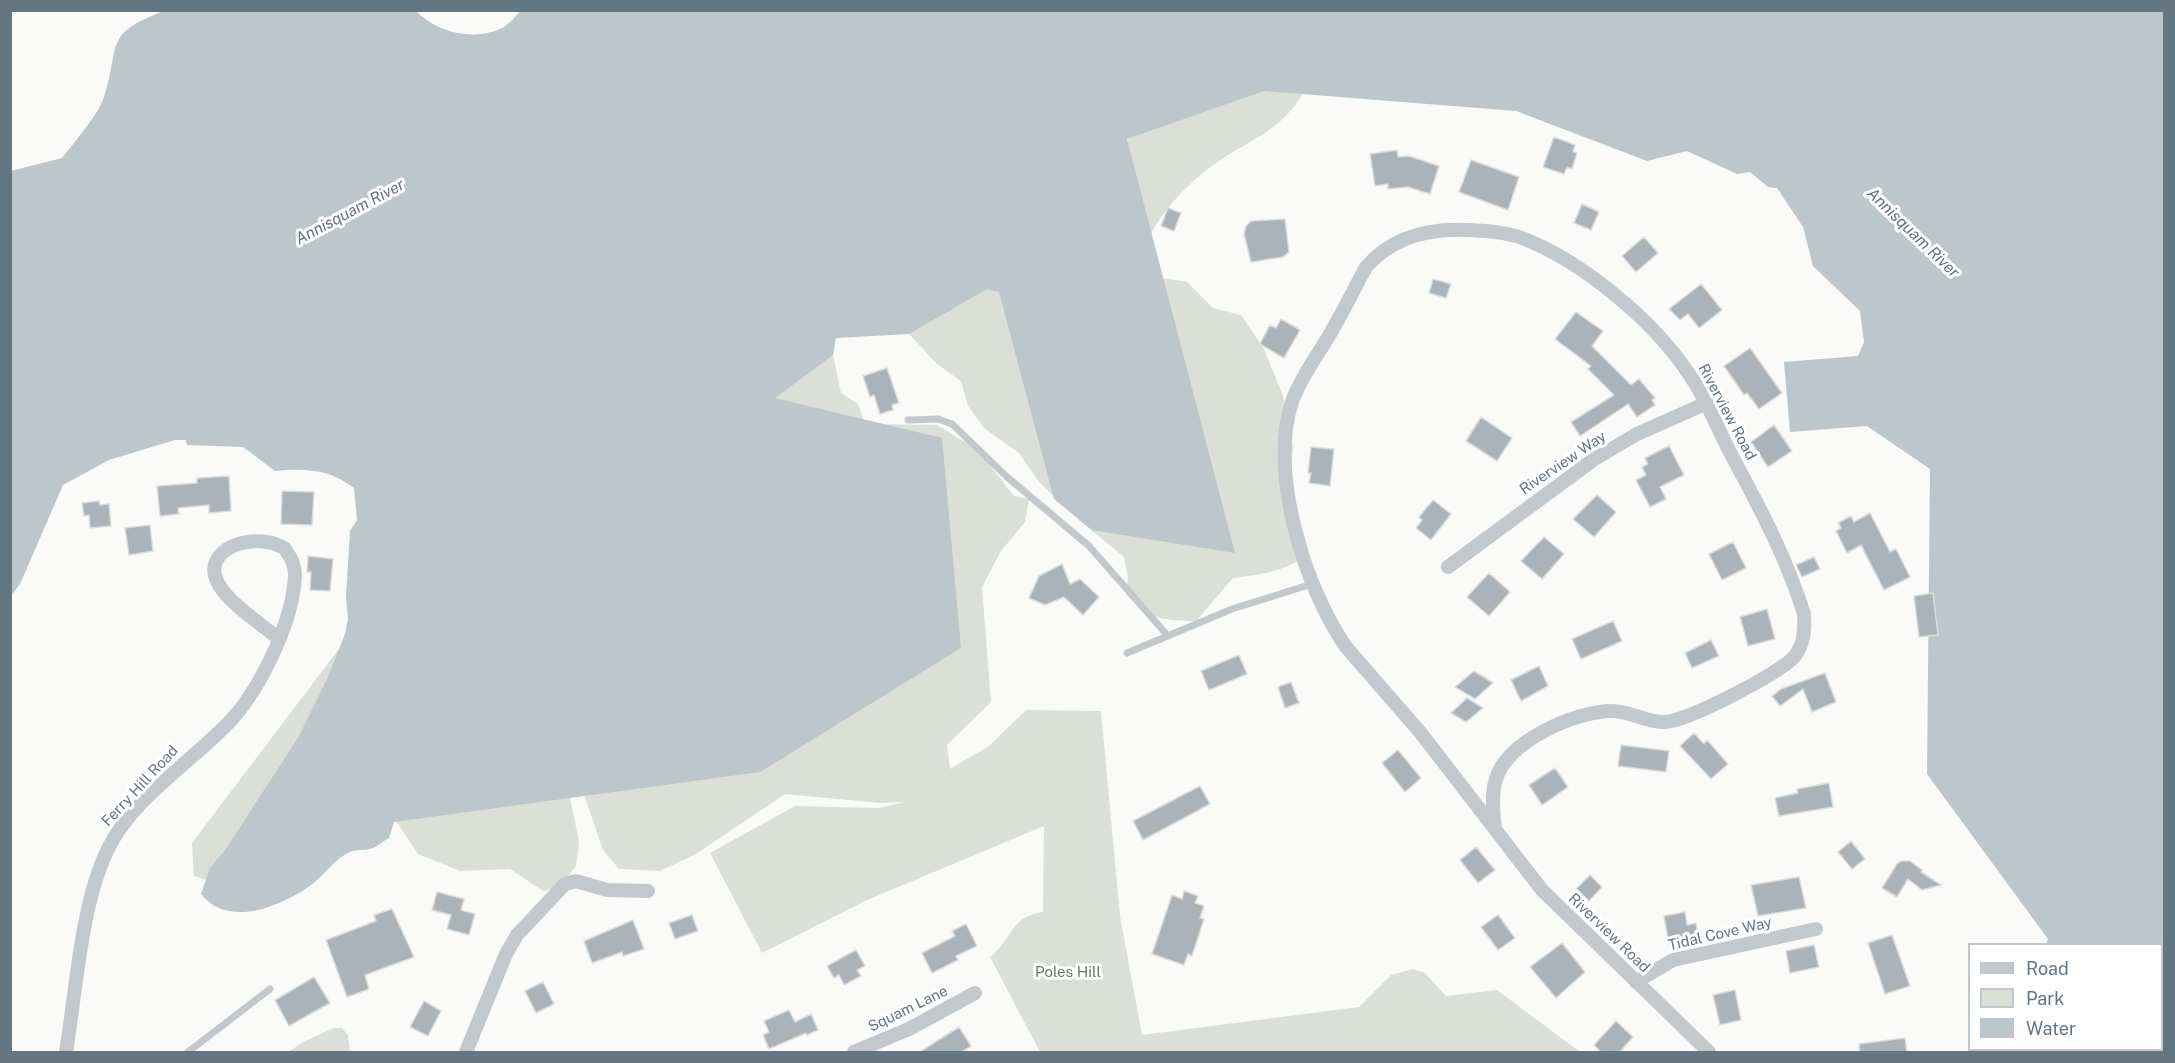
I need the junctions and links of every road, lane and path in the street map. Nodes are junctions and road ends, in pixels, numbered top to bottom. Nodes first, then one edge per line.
1 (1707, 403) junction
2 (908, 420) dead end
3 (1448, 567) dead end
4 (1312, 584) junction
5 (1168, 636) junction
6 (278, 638) junction
7 (1127, 653) dead end
8 (1495, 829) junction
9 (648, 891) dead end
10 (1816, 928) dead end
11 (1636, 982) junction
12 (270, 989) dead end
13 (975, 993) dead end
14 (66, 1053) edge
15 (188, 1053) edge
16 (466, 1053) edge
17 (854, 1053) edge
18 (1709, 1053) edge

1 - 3 street, Riverview Way
1 - 4 street, Riverview Road
1 - 8 street, Riverview Road
2 - 5 lane
4 - 5 lane
4 - 8 street, Riverview Road
5 - 7 lane
6 - 6 street, Ferry Hill Road
6 - 14 street, Ferry Hill Road
8 - 11 street, Riverview Road
9 - 16 street
10 - 11 street, Tidal Cove Way
11 - 18 street, Riverview Road
12 - 15 lane
13 - 17 street, Squam Lane

